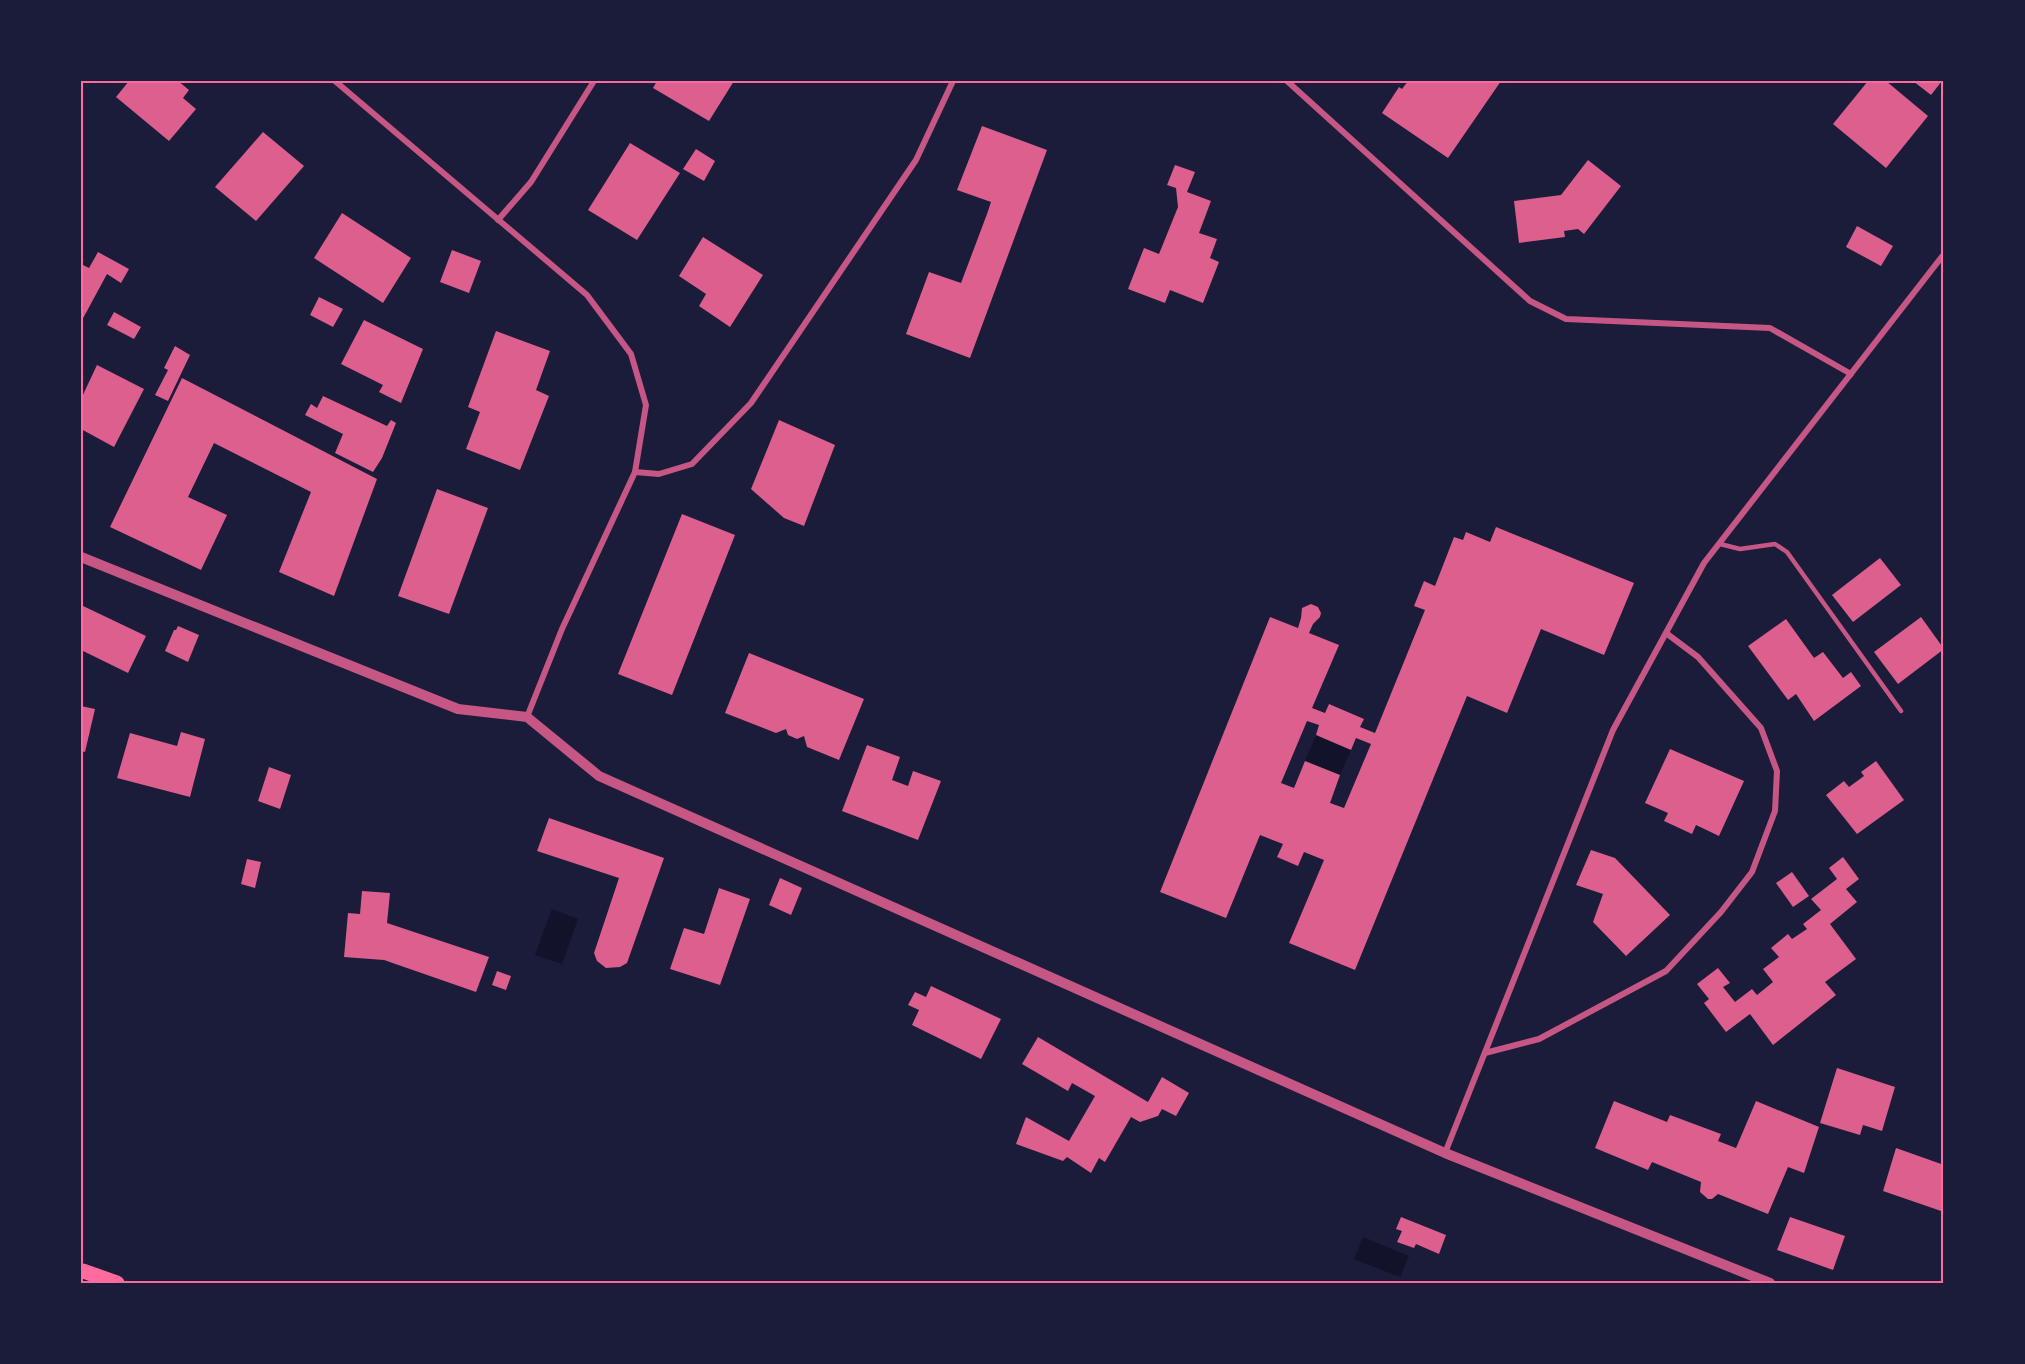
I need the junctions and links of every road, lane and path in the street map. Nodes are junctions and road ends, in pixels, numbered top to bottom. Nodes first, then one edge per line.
1 (335, 81) edge
2 (594, 81) edge
3 (953, 81) edge
4 (1287, 81) edge
5 (498, 220) junction
6 (1943, 257) edge
7 (1851, 374) junction
8 (634, 472) junction
9 (1720, 544) junction
10 (81, 557) edge
11 (1666, 633) junction
12 (1901, 711) dead end
13 (527, 717) junction
14 (1485, 1053) junction
15 (1445, 1153) junction
16 (85, 1274) edge
17 (117, 1283) edge
18 (1770, 1283) edge

1 - 5 street
2 - 5 street
3 - 8 street
4 - 7 street
5 - 8 street
6 - 7 street
7 - 9 street
8 - 13 street
9 - 11 street
9 - 12 lane
10 - 13 street
11 - 14 street
11 - 14 street
13 - 15 street
14 - 15 street
15 - 18 street
16 - 17 main road

